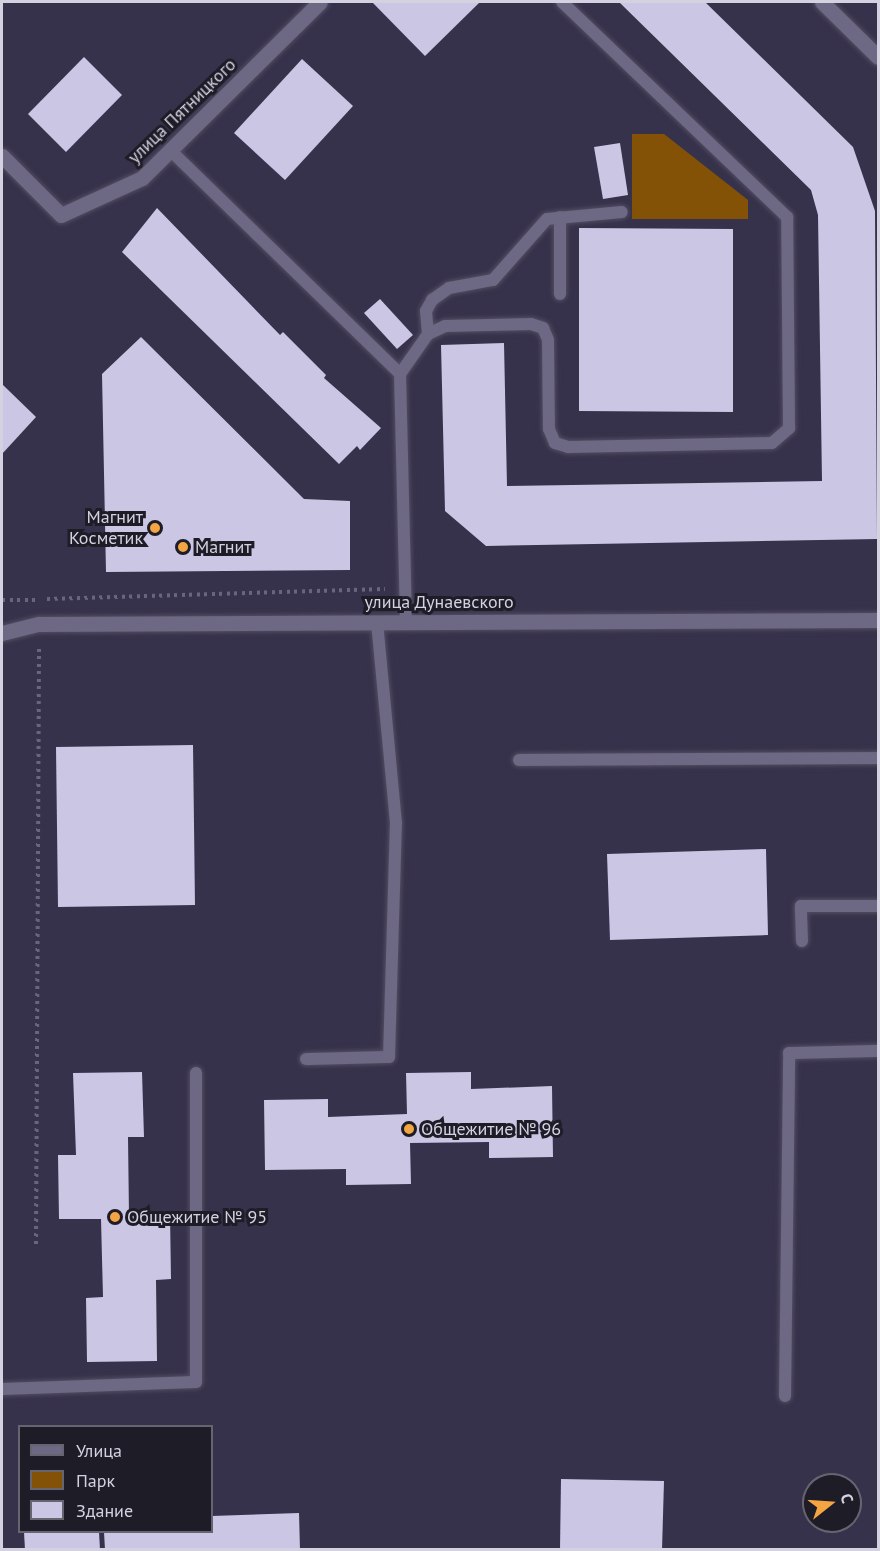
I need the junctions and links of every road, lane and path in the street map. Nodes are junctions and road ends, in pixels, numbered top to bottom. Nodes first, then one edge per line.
1 (320, 2) edge
2 (562, 2) edge
3 (822, 2) edge
4 (879, 57) edge
5 (171, 150) junction
6 (2, 156) edge
7 (622, 212) dead end
8 (560, 217) junction
9 (560, 294) dead end
10 (428, 334) junction
11 (400, 374) junction
12 (405, 588) junction
13 (2, 600) edge
14 (38, 600) junction
15 (879, 621) edge
16 (377, 622) junction
17 (406, 622) junction
18 (39, 624) junction
19 (2, 633) edge
20 (879, 758) edge
21 (519, 760) dead end
22 (879, 906) edge
23 (802, 941) dead end
24 (879, 1051) edge
25 (306, 1059) dead end
26 (196, 1073) dead end
27 (36, 1244) dead end
28 (2, 1389) edge
29 (785, 1396) dead end

1 - 5 street, улица Пятницкого
2 - 10 lane
3 - 4 street
5 - 6 street, улица Пятницкого
5 - 11 lane
7 - 8 lane
8 - 9 lane
8 - 10 lane
10 - 11 lane
11 - 12 lane
12 - 14 path
12 - 17 lane
13 - 14 path
14 - 18 path
15 - 17 street, улица Дунаевского
16 - 17 street, улица Дунаевского
16 - 18 street, улица Дунаевского
16 - 25 lane
18 - 19 street, улица Дунаевского
18 - 27 path
20 - 21 lane
22 - 23 lane
24 - 29 lane
26 - 28 lane

